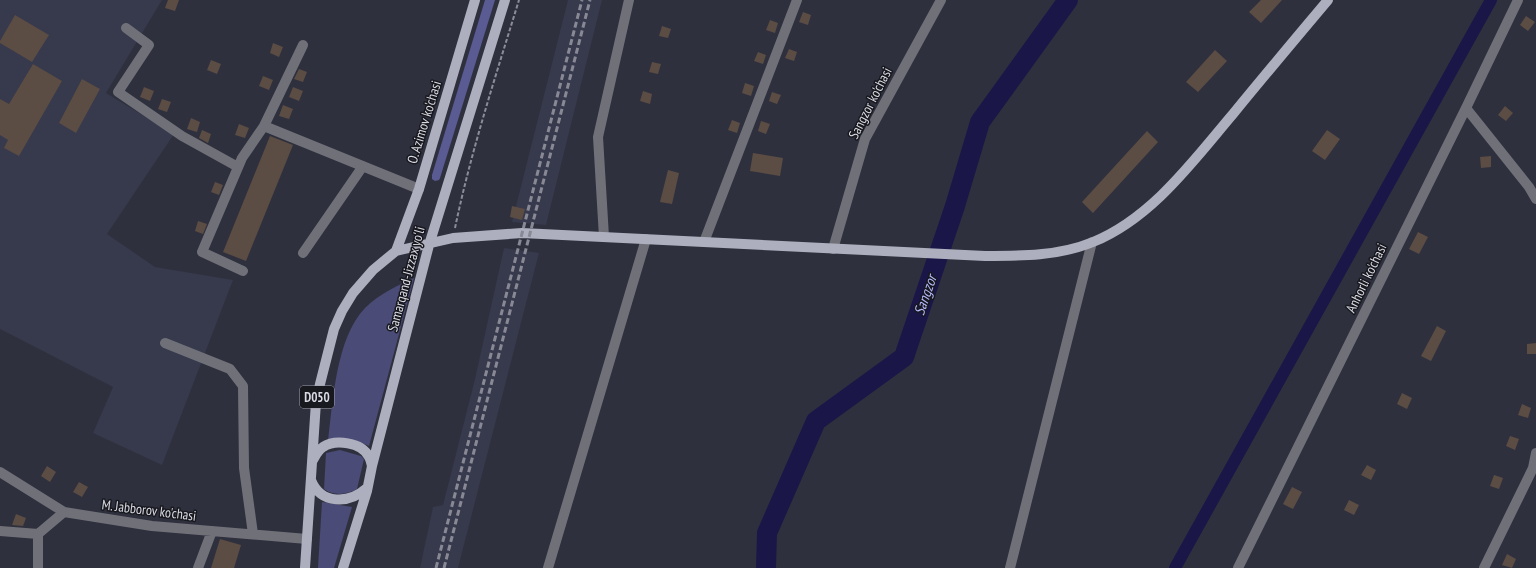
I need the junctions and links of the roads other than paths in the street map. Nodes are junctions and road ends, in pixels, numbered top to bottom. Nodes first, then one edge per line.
1 (475, 0) edge
2 (505, 0) edge
3 (629, 0) edge
4 (797, 0) edge
5 (941, 0) edge
6 (1328, 0) edge
7 (1518, 0) edge
8 (126, 28) dead end
9 (303, 45) dead end
10 (1466, 108) junction
11 (264, 126) junction
12 (363, 166) junction
13 (238, 167) junction
14 (419, 189) junction
15 (1536, 200) edge
16 (604, 237) junction
17 (646, 239) junction
18 (704, 242) junction
19 (1092, 242) junction
20 (429, 245) junction
21 (833, 248) junction
22 (396, 251) junction
23 (304, 253) dead end
24 (243, 271) dead end
25 (165, 343) dead end
26 (1536, 453) edge
27 (313, 460) junction
28 (372, 466) junction
29 (1535, 468) edge
30 (0, 472) edge
31 (311, 480) junction
32 (367, 488) junction
33 (64, 512) junction
34 (0, 531) edge
35 (212, 531) junction
36 (38, 534) junction
37 (253, 534) junction
38 (307, 539) junction
39 (38, 568) edge
40 (198, 568) edge
41 (305, 568) edge
42 (343, 568) edge
43 (548, 568) edge
44 (1010, 568) edge
45 (1238, 568) edge
46 (1484, 568) edge

1 - 14 main road, O. Azimov ko'chasi
2 - 20 main road, Samarqand-Jizzax yo'li
3 - 16 street
4 - 18 street
5 - 21 street, Sangzor ko'chasi
6 - 19 main road
7 - 10 street, Anhorli ko'chasi
8 - 13 street
9 - 11 street
10 - 15 street
10 - 45 street, Anhorli ko'chasi
11 - 12 street
11 - 13 street
12 - 14 street
12 - 23 street
13 - 24 street
14 - 22 main road, O. Azimov ko'chasi
16 - 17 main road
16 - 20 main road
17 - 18 main road
17 - 43 street
18 - 21 main road
19 - 21 main road
19 - 44 street
20 - 22 main road, D050
20 - 28 main road, Samarqand-Jizzax yo'li
22 - 27 main road, D050
25 - 37 street
26 - 29 street
27 - 28 main road
27 - 31 main road, D050
28 - 32 main road, Samarqand-Jizzax yo'li
29 - 46 street
30 - 33 street, M. Jabborov ko'chasi
31 - 32 main road
31 - 38 main road, D050
32 - 42 main road, Samarqand-Jizzax yo'li
33 - 35 street, M. Jabborov ko'chasi
33 - 36 street
34 - 36 street
35 - 37 street, M. Jabborov ko'chasi
35 - 40 street
36 - 39 street
37 - 38 street, M. Jabborov ko'chasi
38 - 41 main road, D050

